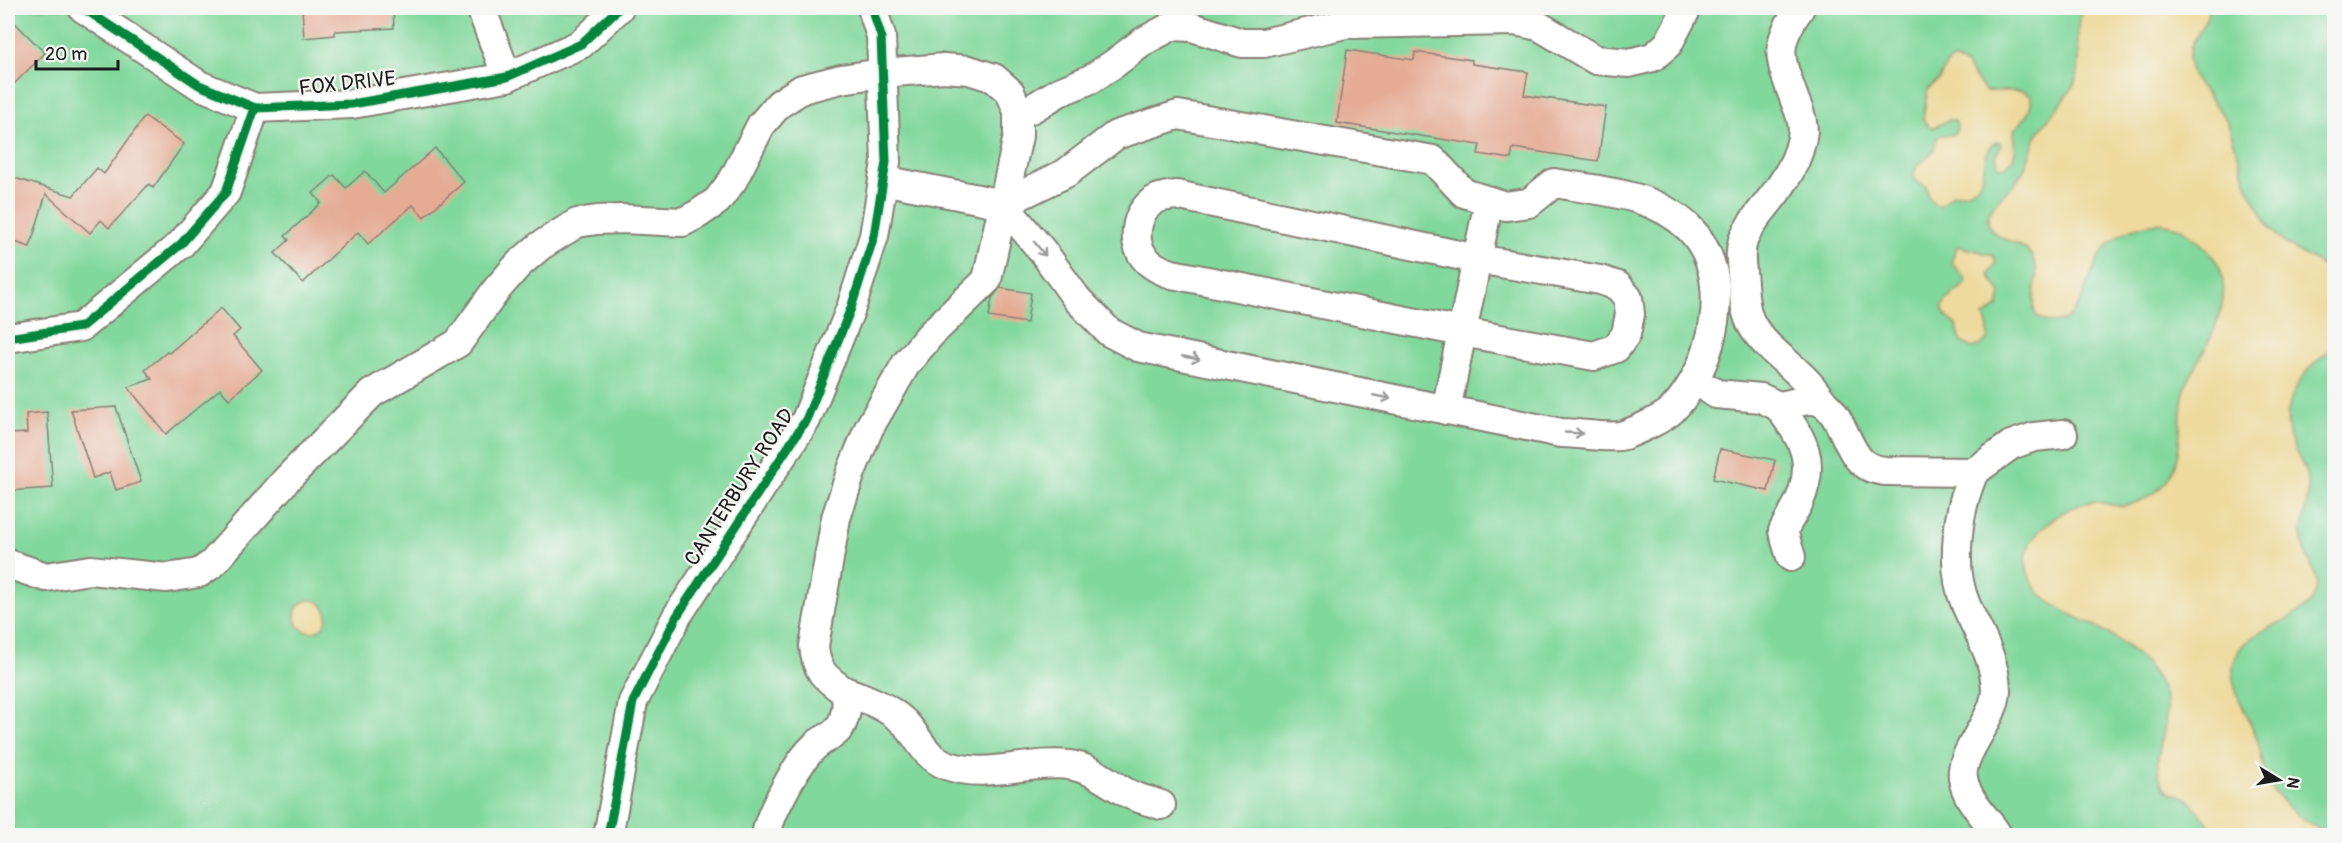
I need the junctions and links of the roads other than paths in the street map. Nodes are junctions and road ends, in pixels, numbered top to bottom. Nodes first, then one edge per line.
1 (83, 8) edge
2 (481, 8) edge
3 (619, 8) edge
4 (872, 8) edge
5 (1414, 8) edge
6 (1687, 8) edge
7 (1800, 8) edge
8 (1467, 14) edge
9 (1346, 24) junction
10 (882, 73) junction
11 (507, 77) junction
12 (255, 108) junction
13 (1018, 111) junction
14 (883, 180) junction
15 (1489, 201) junction
16 (1004, 204) junction
17 (1477, 259) junction
18 (1462, 332) junction
19 (8, 338) edge
20 (1708, 389) dead end
21 (1824, 403) junction
22 (1778, 406) junction
23 (1446, 410) junction
24 (2062, 434) dead end
25 (1974, 472) junction
26 (1791, 557) dead end
27 (8, 564) edge
28 (844, 691) junction
29 (1161, 805) dead end
30 (608, 836) edge
31 (766, 836) edge
32 (1998, 836) edge

1 - 12 street, FOX DRIVE
2 - 11 street
3 - 11 street, FOX DRIVE
4 - 10 street, CANTERBURY ROAD
5 - 9 street
6 - 8 street
7 - 21 street
8 - 9 street
9 - 13 street
10 - 13 street
10 - 14 street, CANTERBURY ROAD
10 - 27 street
11 - 12 street, FOX DRIVE
12 - 19 street
13 - 16 street
14 - 16 street
14 - 30 street, CANTERBURY ROAD
15 - 16 street
15 - 17 street
23 -> 15 street
16 -> 23 street
16 - 28 street
17 - 18 street
17 - 18 street
17 - 18 street
18 - 23 street
20 - 22 street
21 - 22 street
21 - 25 street
22 - 26 street
24 - 25 street
25 - 32 street
28 - 29 street
28 - 31 street

